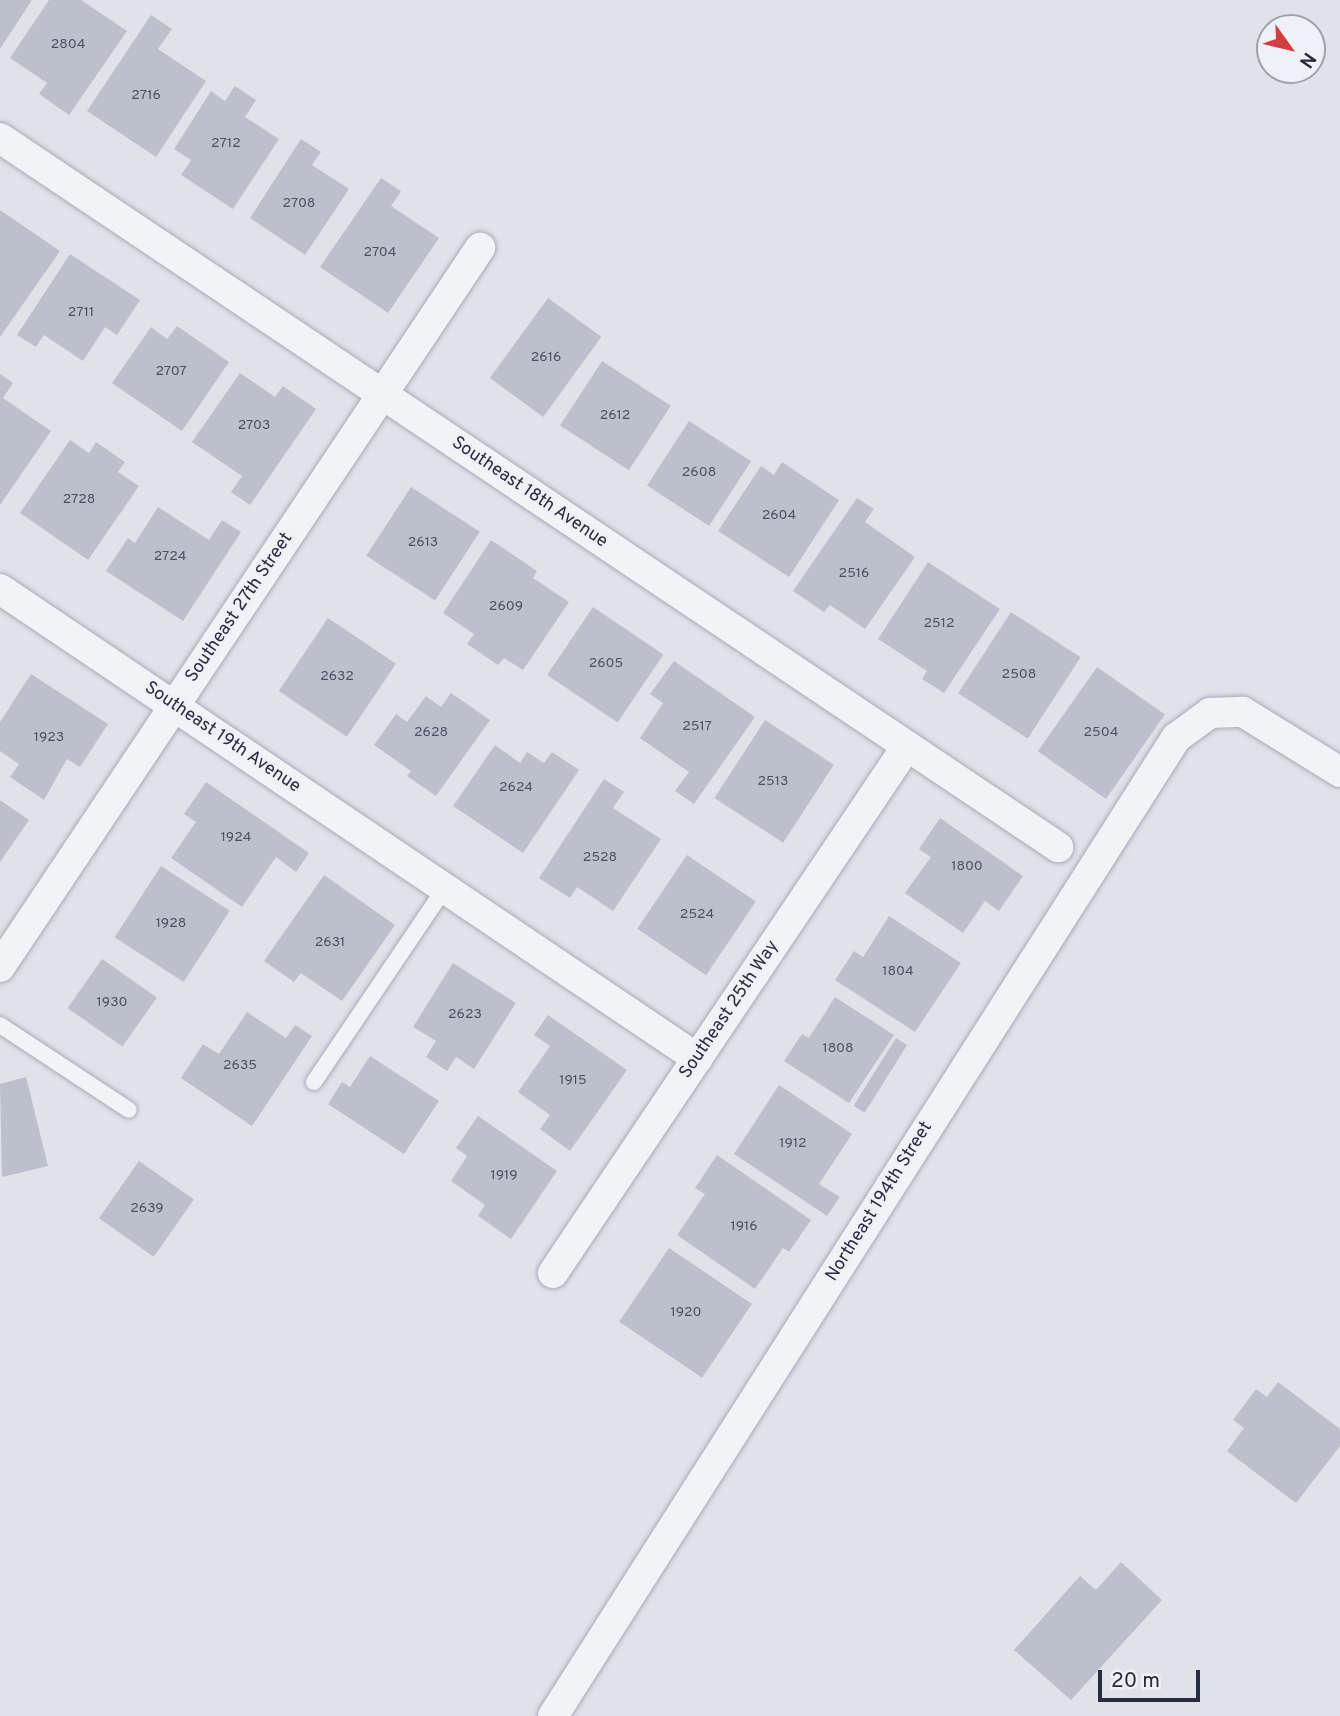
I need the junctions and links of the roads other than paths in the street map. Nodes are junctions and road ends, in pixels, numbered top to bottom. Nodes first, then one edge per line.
1 (0, 138) edge
2 (480, 248) dead end
3 (382, 394) junction
4 (0, 589) edge
5 (175, 706) junction
6 (907, 746) junction
7 (1340, 772) edge
8 (1058, 847) dead end
9 (444, 888) junction
10 (0, 967) edge
11 (0, 1025) edge
12 (698, 1059) junction
13 (314, 1082) dead end
14 (129, 1110) dead end
15 (553, 1273) dead end
16 (553, 1716) edge

1 - 3 street, Southeast 18th Avenue
2 - 3 street, Southeast 27th Street
3 - 5 street, Southeast 27th Street
3 - 6 street, Southeast 18th Avenue
4 - 5 street, Southeast 19th Avenue
5 - 9 street, Southeast 19th Avenue
5 - 10 street, Southeast 27th Street
6 - 8 street, Southeast 18th Avenue
6 - 12 street, Southeast 25th Way
7 - 16 street, Northeast 194th Street
9 - 12 street, Southeast 19th Avenue
9 - 13 lane
11 - 14 lane
12 - 15 street, Southeast 25th Way

